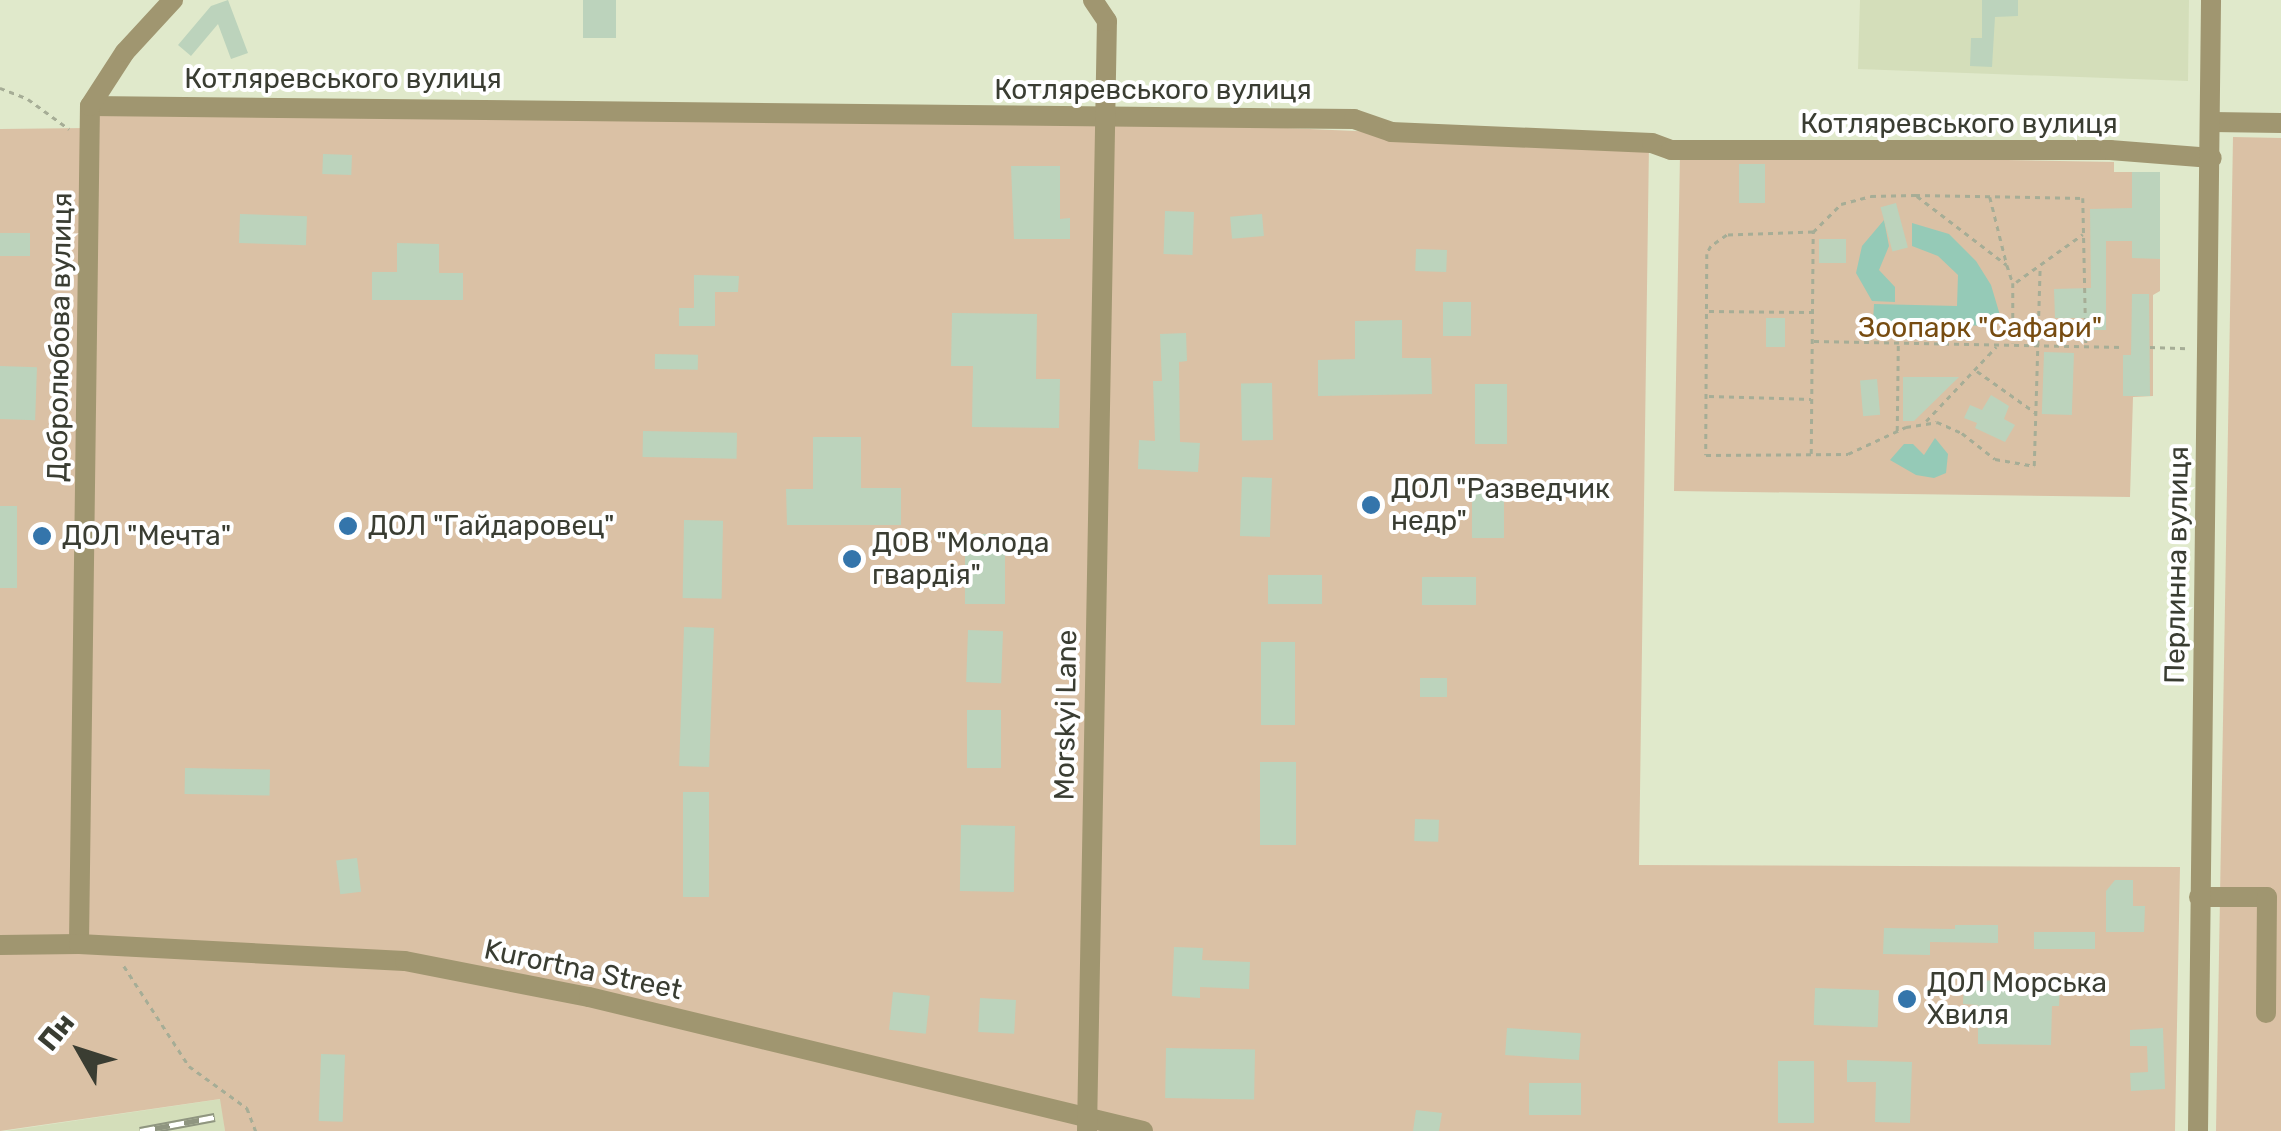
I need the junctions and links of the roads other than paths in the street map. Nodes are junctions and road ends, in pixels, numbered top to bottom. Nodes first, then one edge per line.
1 (173, 0) edge
2 (1093, 0) edge
3 (2211, 0) edge
4 (90, 106) junction
5 (1104, 119) junction
6 (2212, 122) junction
7 (2281, 124) edge
8 (2212, 158) junction
9 (2199, 896) junction
10 (2274, 903) edge
11 (79, 944) junction
12 (0, 945) edge
13 (2266, 1012) dead end
14 (1087, 1124) edge
15 (1143, 1131) edge
16 (2198, 1131) edge

1 - 4 street
2 - 5 street, Morskyi Lane
3 - 6 street, Перлинна вулиця
4 - 5 street, Котляревського вулиця
4 - 11 street, Добролюбова вулиця
5 - 8 street, Котляревського вулиця
5 - 14 street, Morskyi Lane
6 - 7 street
6 - 8 street, Перлинна вулиця
8 - 9 street, Перлинна вулиця
9 - 10 street
9 - 16 street, Перлинна вулиця
10 - 13 street
11 - 12 street, Kurortna Street
11 - 14 street, Kurortna Street
14 - 15 street, Kurortna Street

